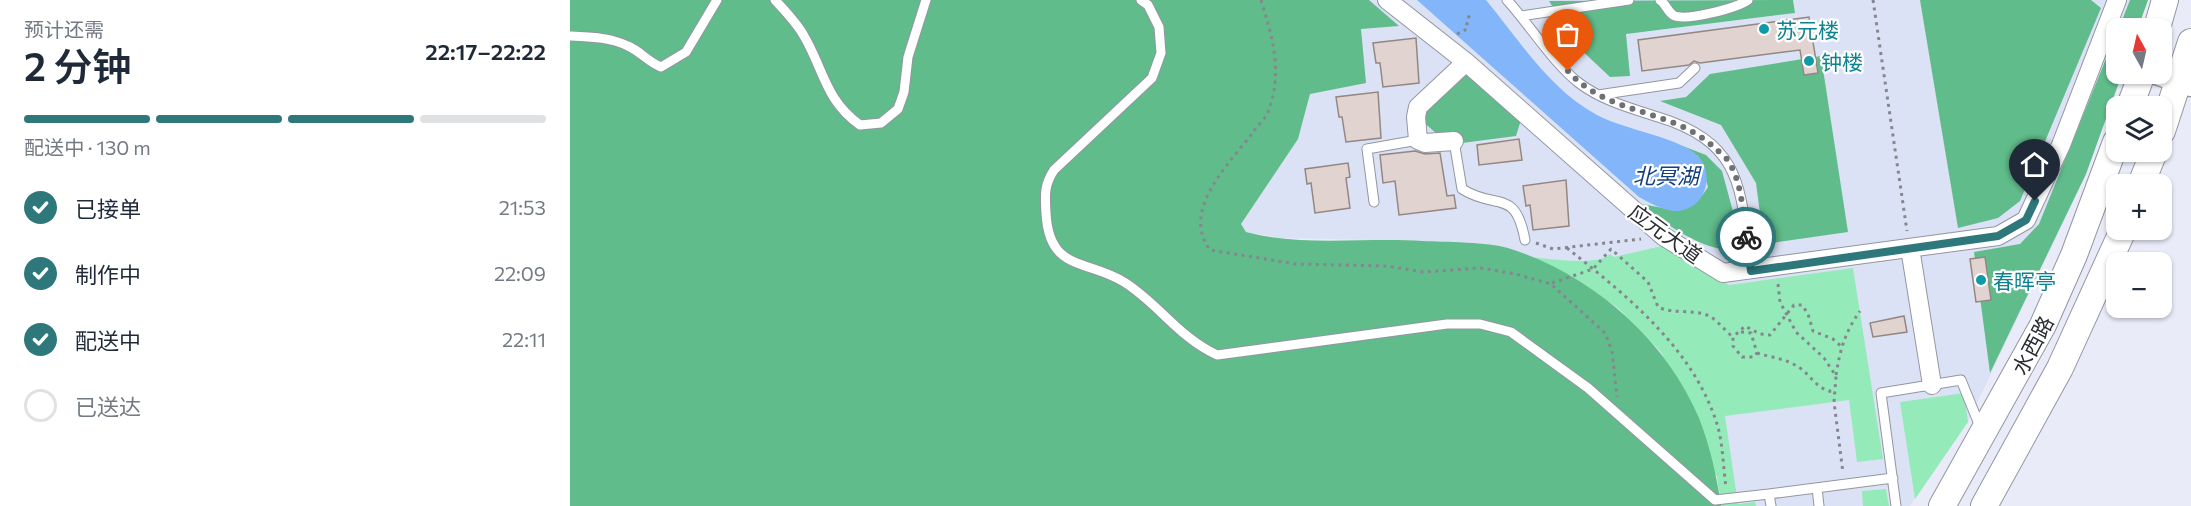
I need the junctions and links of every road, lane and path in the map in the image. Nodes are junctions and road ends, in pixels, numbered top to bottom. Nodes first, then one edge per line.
1 (717, 0) edge
2 (775, 0) edge
3 (926, 0) edge
4 (1141, 0) edge
5 (1261, 0) edge
6 (1387, 0) edge
7 (1507, 0) edge
8 (1629, 0) edge
9 (1660, 0) edge
10 (1748, 0) edge
11 (1873, 0) edge
12 (2165, 0) edge
13 (2112, 3) edge
14 (1471, 14) dead end
15 (1521, 16) junction
16 (2160, 18) edge
17 (570, 36) edge
18 (1454, 36) dead end
19 (2191, 42) edge
20 (1466, 62) junction
21 (1695, 68) dead end
22 (2176, 80) edge
23 (1598, 95) junction
24 (2172, 96) edge
25 (1418, 140) junction
26 (1454, 141) joint
27 (2109, 162) edge
28 (1374, 202) dead end
29 (1663, 236) junction
30 (1525, 240) joint
31 (2118, 240) edge
32 (1568, 248) junction
33 (1910, 248) junction
34 (1776, 267) junction
35 (1593, 269) junction
36 (1751, 271) junction
37 (1551, 284) junction
38 (1860, 311) dead end
39 (1786, 314) junction
40 (1741, 332) junction
41 (1733, 338) junction
42 (1840, 346) junction
43 (1757, 353) junction
44 (1836, 376) junction
45 (1932, 385) junction
46 (1835, 392) junction
47 (1618, 414) junction
48 (1984, 434) junction
49 (1893, 478) junction
50 (1844, 485) junction
51 (1817, 488) junction
52 (1769, 494) junction
53 (1727, 499) junction
54 (1771, 506) edge
55 (1819, 506) edge
56 (1896, 506) edge
57 (1942, 506) edge
58 (1984, 506) edge

1 - 17 lane
2 - 3 lane
4 - 47 lane
5 - 37 path
6 - 20 street, 应元大道
7 - 15 lane
8 - 15 lane
9 - 10 lane
11 - 33 path
12 - 16 main road
13 - 33 street, 应元大道
14 - 18 path
15 - 23 lane
19 - 22 main road
20 - 25 street
20 - 29 street, 应元大道
21 - 23 lane
22 - 24 main road
23 - 36 lane
25 - 26 street
25 - 28 lane
26 - 30 lane
27 - 48 main road, 水西路
29 - 32 path
29 - 36 street, 应元大道
30 - 32 path
31 - 58 main road, 水西路
32 - 35 path
33 - 34 street, 应元大道
33 - 45 street
34 - 36 street, 应元大道
34 - 39 path
35 - 37 path
35 - 41 path
35 - 53 path
37 - 47 path
38 - 42 path
39 - 40 path
39 - 42 path
39 - 44 path
40 - 41 path
40 - 43 path
41 - 43 path
42 - 44 path
43 - 46 path
44 - 46 path
45 - 48 lane
45 - 49 lane
46 - 50 path
47 - 53 lane
48 - 57 main road, 水西路
49 - 50 lane
49 - 56 lane
50 - 51 lane
51 - 52 lane
51 - 55 lane
52 - 53 lane
52 - 54 lane

